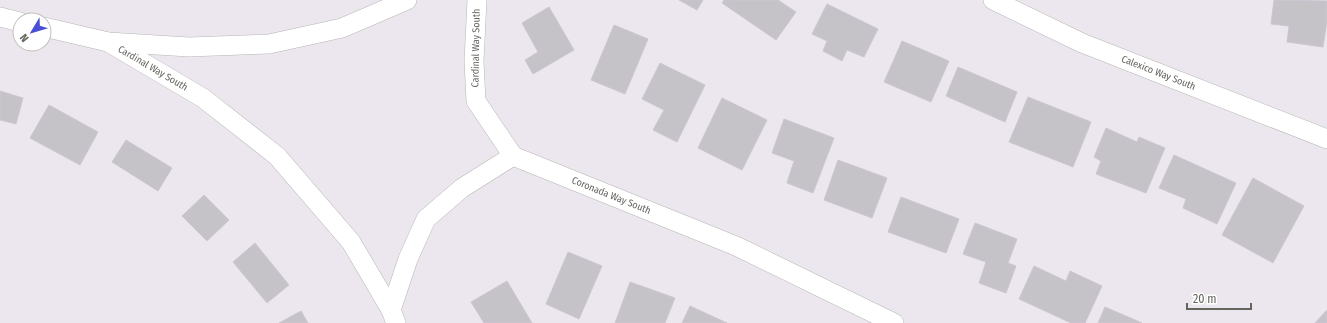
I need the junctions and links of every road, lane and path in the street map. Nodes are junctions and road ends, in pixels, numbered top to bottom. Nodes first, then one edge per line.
1 (407, 0) edge
2 (477, 0) edge
3 (993, 0) edge
4 (0, 17) edge
5 (12, 20) edge
6 (52, 29) edge
7 (108, 42) junction
8 (1327, 139) edge
9 (512, 156) junction
10 (394, 317) edge
11 (894, 323) edge

1 - 7 street, Cardinal Way South
2 - 9 street, Cardinal Way South
3 - 8 street, Calexico Way South
4 - 5 street
6 - 7 street
7 - 10 street, Cardinal Way South
9 - 10 street
9 - 11 street, Coronada Way South

